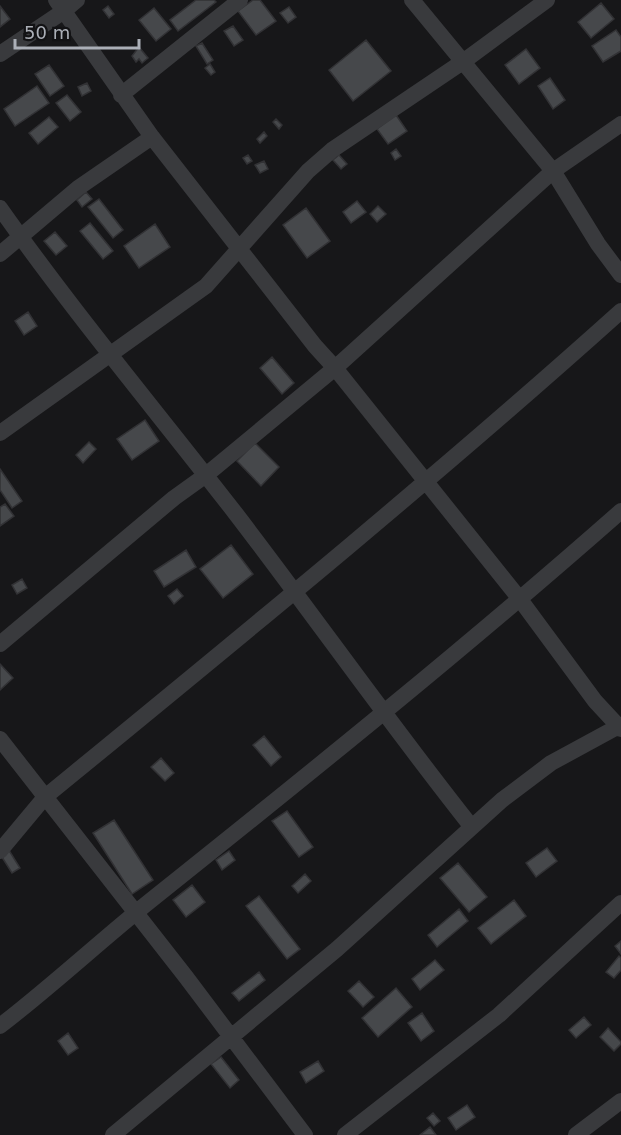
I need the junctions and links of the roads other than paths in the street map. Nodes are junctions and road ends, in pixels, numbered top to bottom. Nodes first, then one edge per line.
1 (240, 0) edge
2 (412, 0) edge
3 (547, 0) edge
4 (65, 4) edge
5 (0, 54) edge
6 (464, 61) junction
7 (121, 95) junction
8 (621, 124) edge
9 (152, 137) junction
10 (554, 171) junction
11 (0, 208) edge
12 (21, 237) junction
13 (241, 249) junction
14 (0, 254) edge
15 (621, 274) edge
16 (621, 311) edge
17 (110, 352) junction
18 (335, 368) junction
19 (0, 433) edge
20 (206, 475) junction
21 (425, 483) junction
22 (621, 511) edge
23 (294, 590) junction
24 (519, 598) junction
25 (0, 644) edge
26 (382, 712) junction
27 (620, 727) edge
28 (0, 739) edge
29 (45, 797) junction
30 (471, 826) junction
31 (0, 851) edge
32 (621, 903) edge
33 (135, 913) junction
34 (0, 1026) edge
35 (230, 1037) junction
36 (621, 1101) edge
37 (113, 1135) edge
38 (305, 1135) edge
39 (345, 1135) edge
40 (576, 1135) edge

1 - 7 street
2 - 6 street
3 - 6 street
4 - 5 street
4 - 7 street
6 - 10 street
6 - 13 street
7 - 9 street
8 - 10 street
9 - 12 street
9 - 13 street
10 - 15 street
10 - 18 street
11 - 12 street
12 - 14 street
12 - 17 street
13 - 17 street
13 - 18 street
16 - 21 street
17 - 19 street
17 - 20 street
18 - 20 street
18 - 21 street
20 - 23 street
20 - 25 street
21 - 23 street
21 - 24 street
22 - 24 street
23 - 26 street
23 - 29 street
24 - 26 street
24 - 27 street
26 - 30 street
26 - 33 street
27 - 30 street
28 - 29 street
29 - 31 street
29 - 33 street
30 - 35 street
32 - 39 street
33 - 34 street
33 - 35 street
35 - 37 street
35 - 38 street
36 - 40 street

